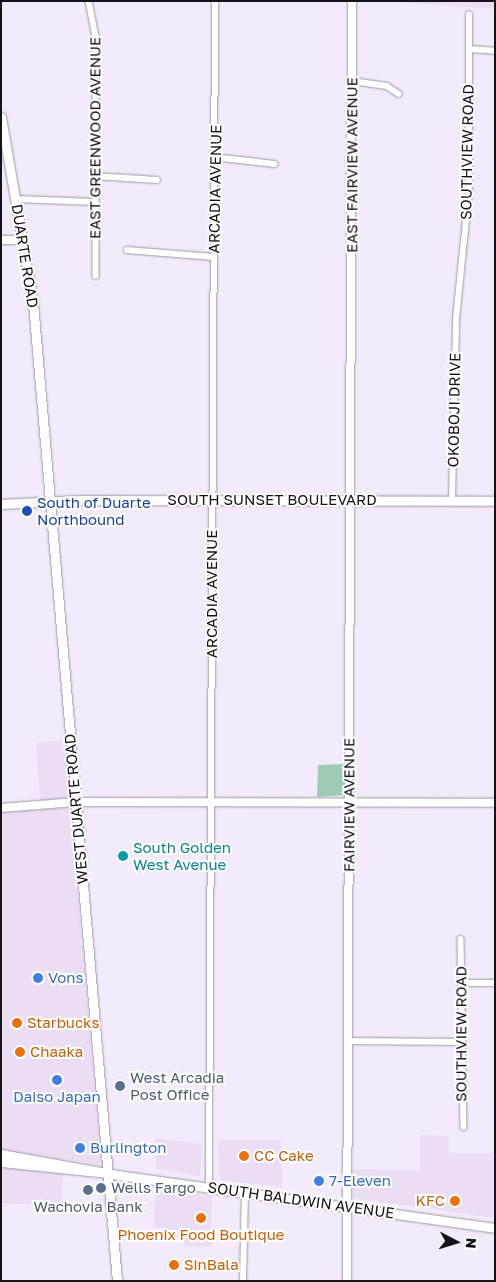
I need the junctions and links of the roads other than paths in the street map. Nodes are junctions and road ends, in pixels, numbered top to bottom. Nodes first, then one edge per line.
1 (90, 1) edge
2 (215, 1) edge
3 (352, 1) edge
4 (469, 15) dead end
5 (469, 49) junction
6 (495, 51) edge
7 (352, 81) junction
8 (399, 94) dead end
9 (1, 117) edge
10 (214, 157) junction
11 (275, 164) dead end
12 (95, 176) junction
13 (157, 180) dead end
14 (16, 199) junction
15 (95, 202) junction
16 (1, 240) edge
17 (23, 240) junction
18 (127, 250) dead end
19 (214, 257) junction
20 (96, 276) dead end
21 (456, 319) joint
22 (351, 329) joint
23 (36, 337) joint
24 (50, 500) junction
25 (213, 500) junction
26 (350, 500) junction
27 (452, 501) junction
28 (495, 501) edge
29 (1, 504) edge
30 (212, 801) junction
31 (76, 802) junction
32 (349, 802) junction
33 (495, 803) edge
34 (1, 808) edge
35 (461, 939) dead end
36 (462, 983) junction
37 (495, 983) edge
38 (348, 1041) junction
39 (460, 1042) junction
40 (464, 1127) dead end
41 (1, 1154) edge
42 (1, 1162) edge
43 (108, 1173) junction
44 (209, 1187) junction
45 (245, 1192) junction
46 (347, 1207) junction
47 (495, 1228) edge
48 (117, 1281) edge
49 (243, 1281) edge
50 (346, 1281) edge

1 - 12 street, EAST GREENWOOD AVENUE
2 - 10 street, ARCADIA AVENUE
3 - 7 street, EAST FAIRVIEW AVENUE
4 - 5 street, SOUTHVIEW ROAD
5 - 6 street
5 - 21 street, SOUTHVIEW ROAD
7 - 8 street
7 - 22 street, EAST FAIRVIEW AVENUE
9 - 14 main road, DUARTE ROAD
10 - 11 street
10 - 19 street, ARCADIA AVENUE
12 - 13 street
12 - 15 street, EAST GREENWOOD AVENUE
14 - 15 street
14 - 17 main road, DUARTE ROAD
15 - 20 street, EAST GREENWOOD AVENUE
16 - 17 street
17 - 23 main road, DUARTE ROAD
18 - 19 street
19 - 25 street, ARCADIA AVENUE
21 - 27 street, OKOBOJI DRIVE
22 - 26 street, FAIRVIEW AVENUE
23 - 24 main road, WEST DUARTE ROAD
24 - 25 main road, SOUTH SUNSET BOULEVARD
24 - 29 main road, SOUTH SUNSET BOULEVARD
24 - 31 main road, WEST DUARTE ROAD
25 - 26 main road, SOUTH SUNSET BOULEVARD
25 - 30 street, ARCADIA AVENUE
26 - 27 main road, SOUTH SUNSET BOULEVARD
26 - 32 street, FAIRVIEW AVENUE
27 - 28 main road, SOUTH SUNSET BOULEVARD
30 - 31 street
30 - 32 street
30 - 44 street, ARCADIA AVENUE
31 - 34 street
31 - 43 main road, WEST DUARTE ROAD
32 - 33 street
32 - 38 street, FAIRVIEW AVENUE
35 - 36 street, SOUTHVIEW ROAD
36 - 37 street
36 - 39 street, SOUTHVIEW ROAD
38 - 39 street
38 - 46 street, FAIRVIEW AVENUE
39 - 40 street, SOUTHVIEW ROAD
41 - 43 main road, SOUTH BALDWIN AVENUE
42 - 43 main road, SOUTH BALDWIN AVENUE
43 - 44 main road, SOUTH BALDWIN AVENUE
43 - 48 main road, WEST DUARTE ROAD
44 - 45 main road, SOUTH BALDWIN AVENUE
45 - 46 main road, SOUTH BALDWIN AVENUE
45 - 49 street
46 - 47 main road, SOUTH BALDWIN AVENUE
46 - 50 street, FAIRVIEW AVENUE

